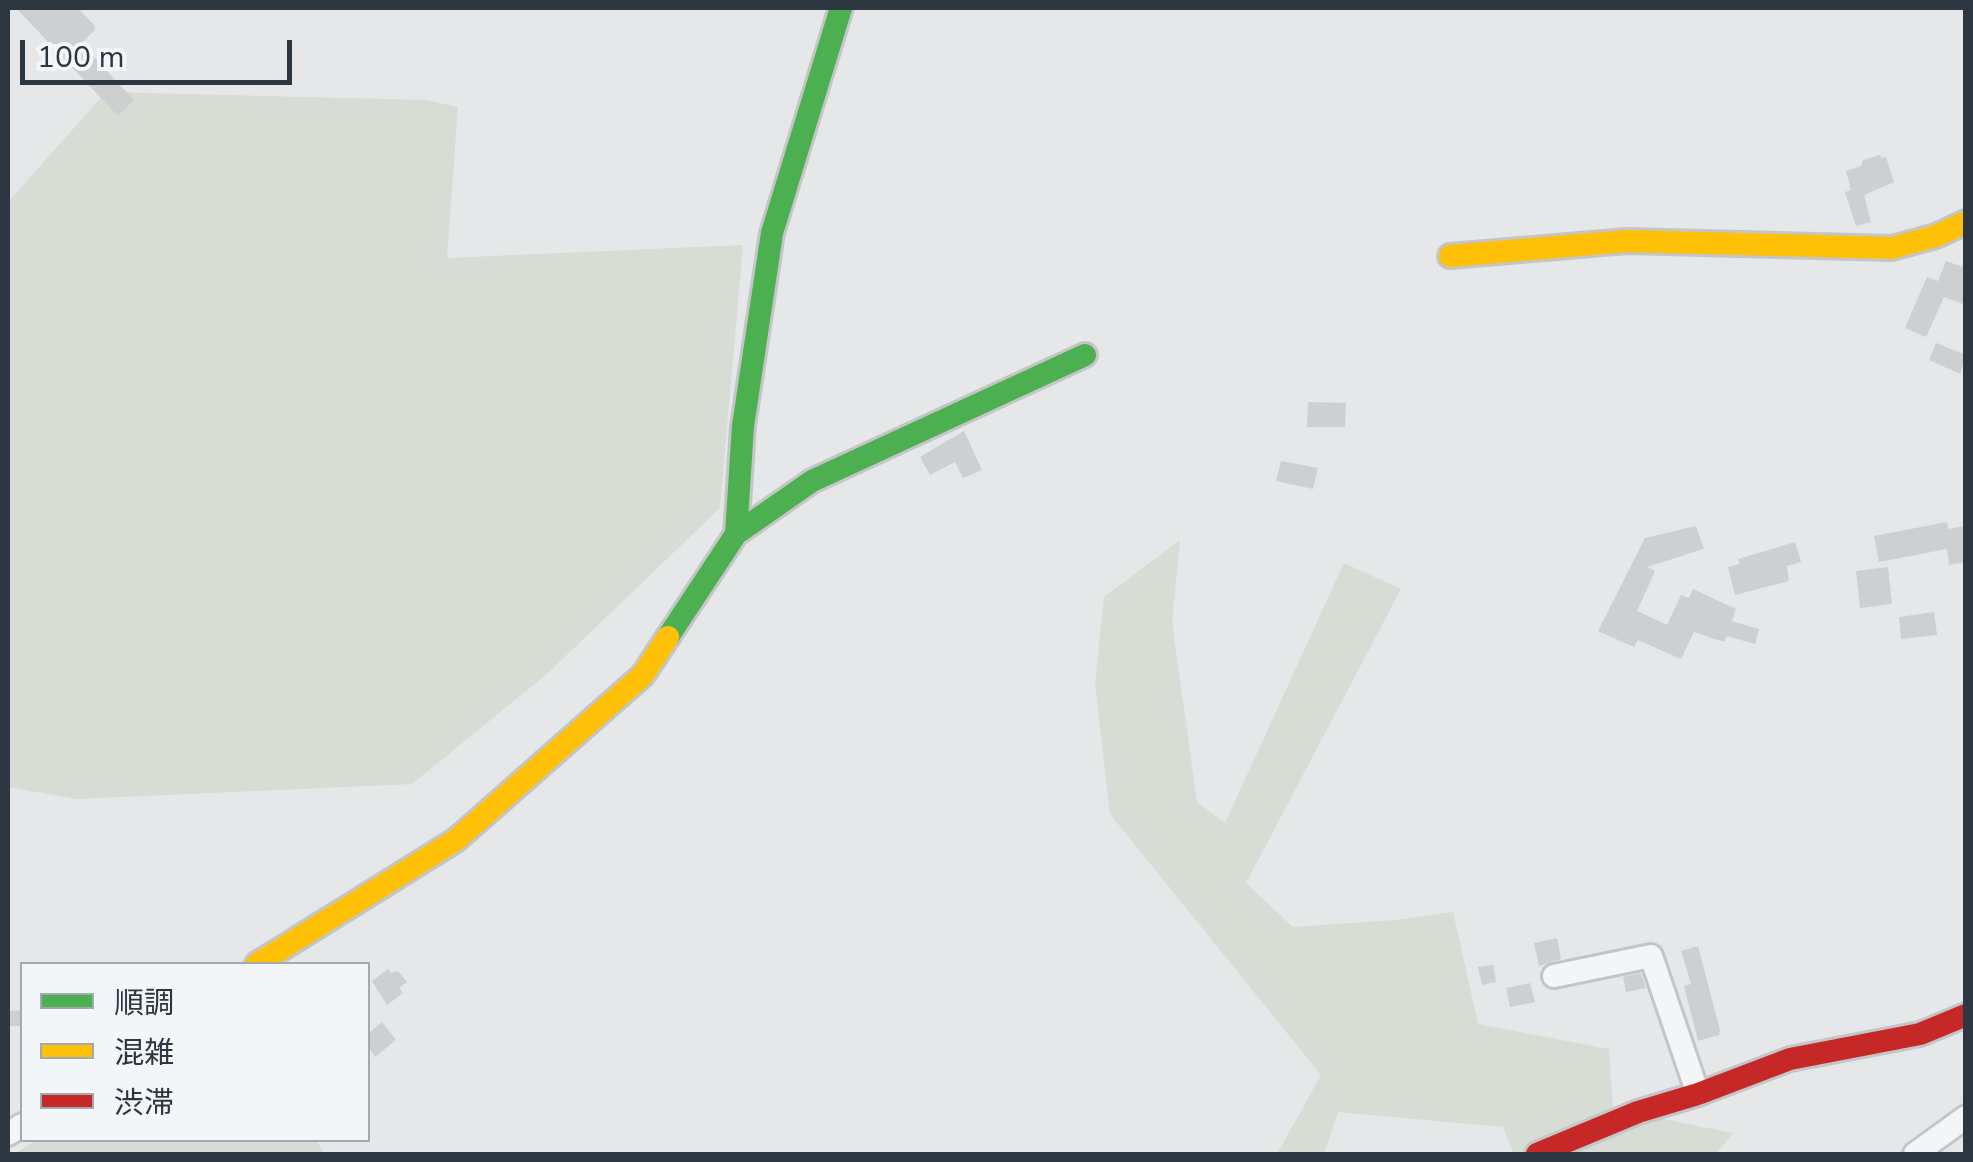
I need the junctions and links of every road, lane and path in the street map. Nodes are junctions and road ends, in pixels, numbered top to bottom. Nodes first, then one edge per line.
1 (842, 8) edge
2 (1966, 222) edge
3 (1450, 256) dead end
4 (1085, 356) dead end
5 (736, 534) junction
6 (260, 962) edge
7 (1554, 976) dead end
8 (1966, 1015) edge
9 (1698, 1094) junction
10 (1966, 1117) edge
11 (1537, 1154) edge
12 (1915, 1154) edge

1 - 5 street
2 - 3 street
4 - 5 street
5 - 6 street
7 - 9 street
8 - 9 street
9 - 11 street
10 - 12 street

